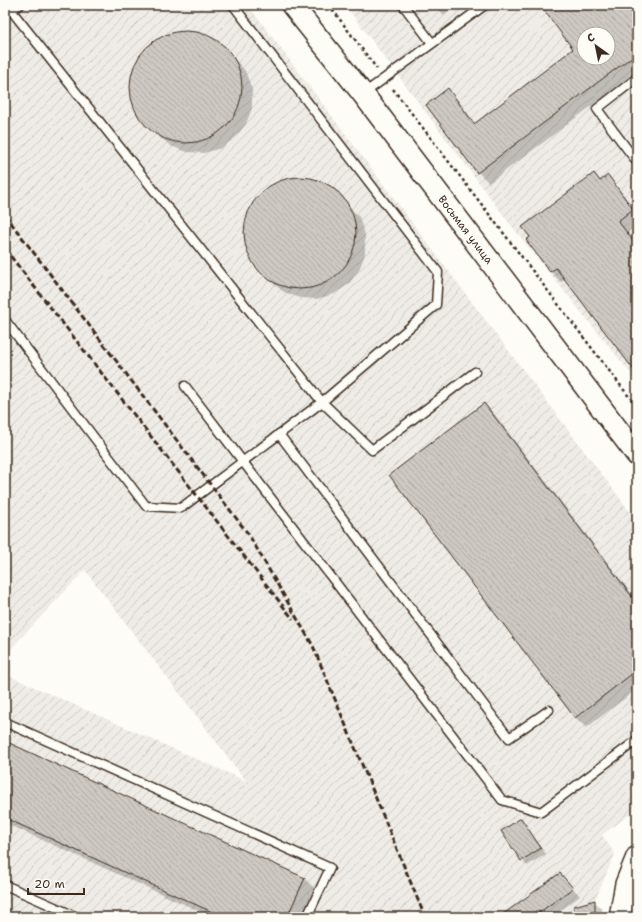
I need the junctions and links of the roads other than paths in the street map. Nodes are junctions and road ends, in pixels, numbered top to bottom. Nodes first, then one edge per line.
1 (20, 5) edge
2 (233, 5) edge
3 (292, 5) edge
4 (403, 5) edge
5 (485, 5) edge
6 (8, 9) edge
7 (432, 44) junction
8 (637, 78) edge
9 (363, 94) junction
10 (637, 162) edge
11 (5, 320) edge
12 (475, 372) dead end
13 (185, 386) dead end
14 (322, 402) junction
15 (279, 434) junction
16 (637, 455) edge
17 (243, 461) junction
18 (549, 710) dead end
19 (5, 722) edge
20 (637, 740) edge
21 (637, 857) edge
22 (5, 885) edge
23 (77, 917) edge
24 (307, 917) edge
25 (620, 917) edge

1 - 6 lane
2 - 14 lane
3 - 9 street, Восьмая улица
4 - 7 lane
5 - 7 lane
6 - 14 lane
7 - 9 lane
8 - 10 lane
9 - 16 street, Восьмая улица
11 - 17 lane
12 - 14 lane
13 - 17 lane
14 - 15 lane
15 - 17 lane
15 - 18 lane
17 - 20 lane
19 - 24 lane
21 - 25 street
22 - 23 lane

